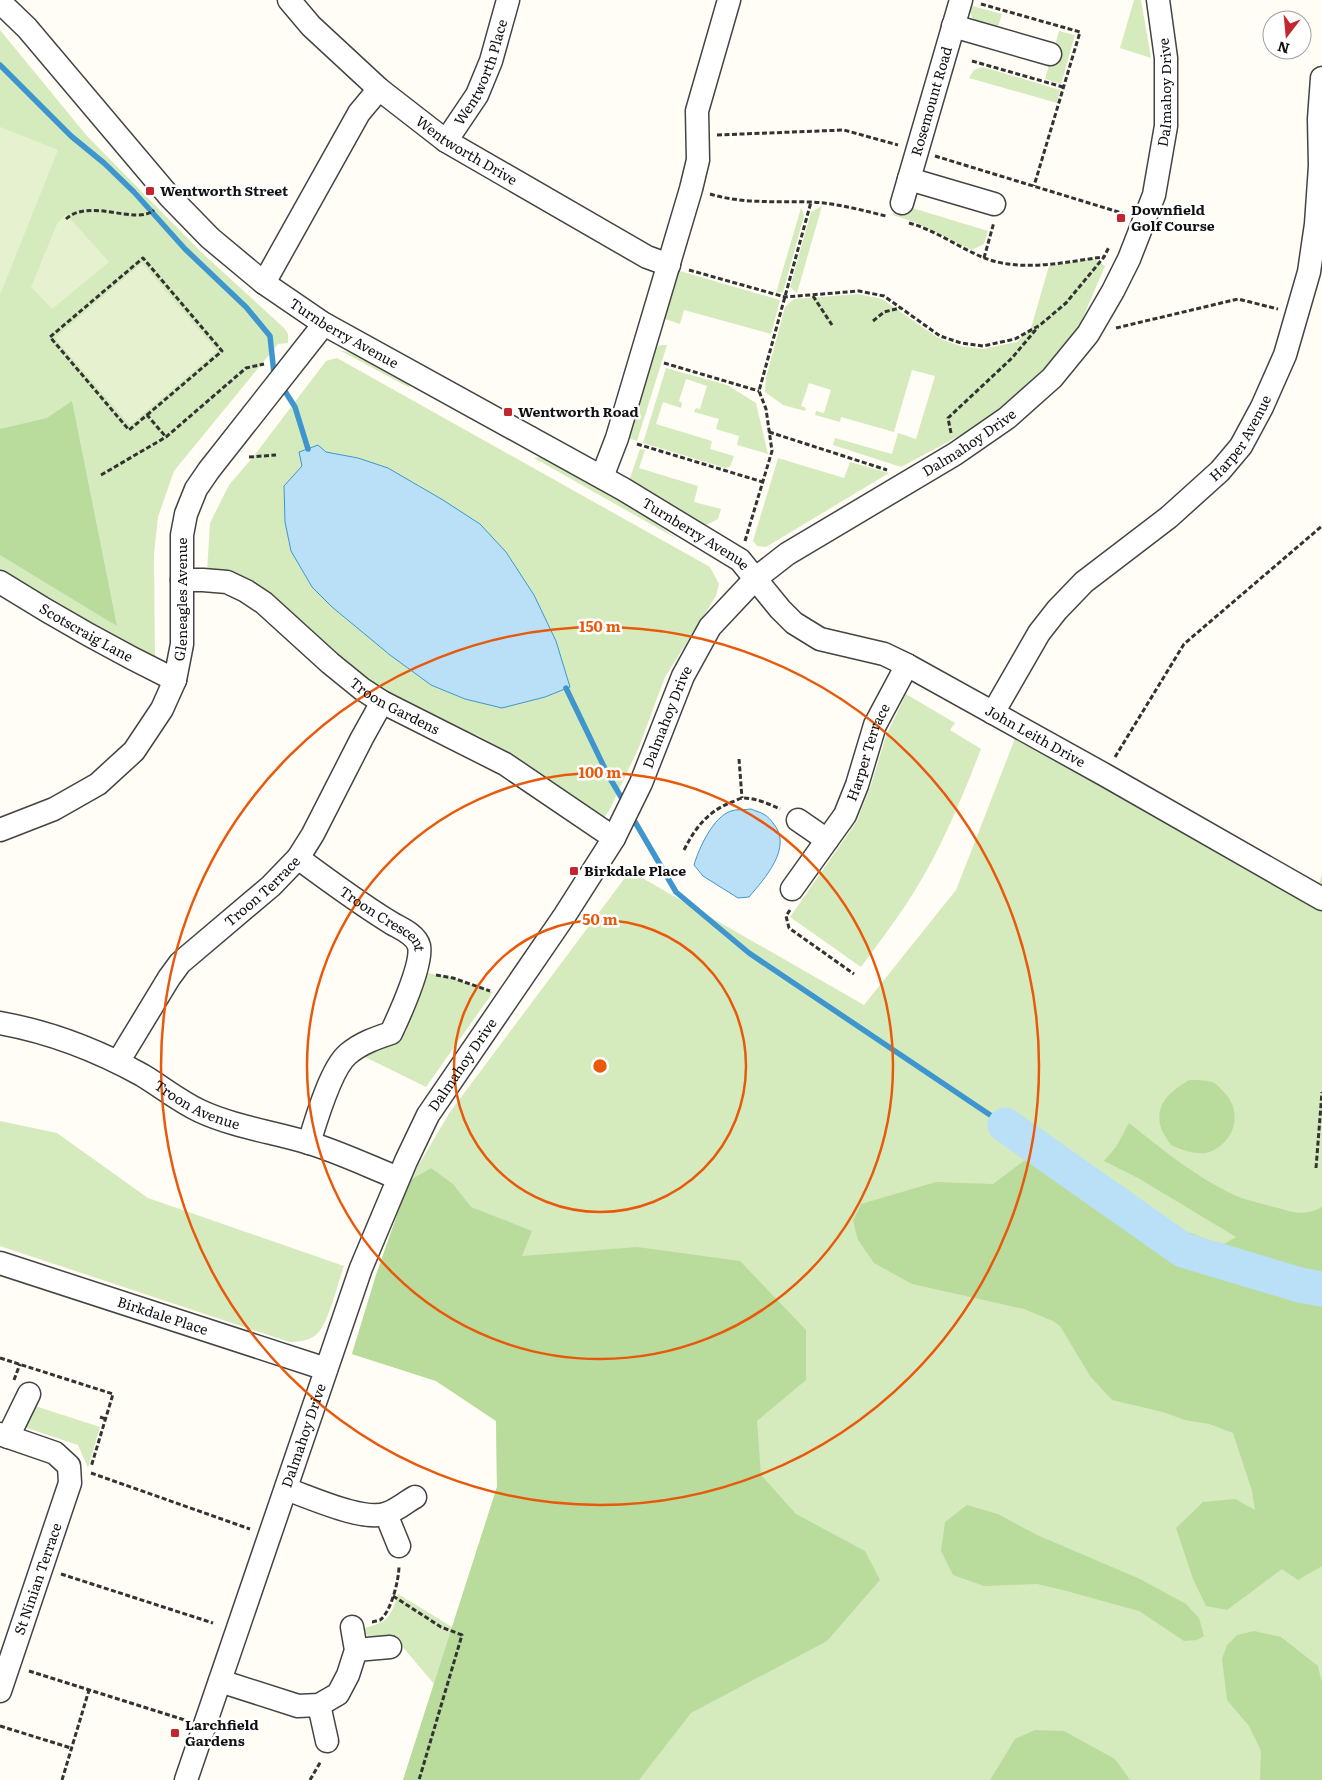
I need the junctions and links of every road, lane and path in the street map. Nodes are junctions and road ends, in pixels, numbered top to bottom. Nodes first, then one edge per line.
1 (289, 0) edge
2 (508, 0) edge
3 (729, 0) edge
4 (961, 0) edge
5 (1158, 0) edge
6 (0, 2) edge
7 (953, 26) junction
8 (1050, 54) dead end
9 (972, 62) dead end
10 (1322, 78) edge
11 (1063, 87) dead end
12 (379, 89) junction
13 (446, 141) junction
14 (909, 179) junction
15 (691, 189) junction
16 (169, 196) junction
17 (811, 202) junction
18 (994, 204) dead end
19 (1130, 206) dead end
20 (899, 214) junction
21 (66, 219) dead end
22 (1122, 223) dead end
23 (1113, 240) dead end
24 (1104, 257) junction
25 (1129, 260) junction
26 (669, 265) junction
27 (264, 283) junction
28 (813, 296) junction
29 (785, 297) junction
30 (900, 308) junction
31 (1298, 314) junction
32 (873, 321) dead end
33 (324, 324) junction
34 (832, 325) dead end
35 (1040, 325) junction
36 (1088, 334) junction
37 (664, 363) dead end
38 (264, 364) dead end
39 (759, 391) junction
40 (147, 414) junction
41 (769, 432) junction
42 (166, 437) junction
43 (617, 438) junction
44 (955, 454) junction
45 (276, 455) dead end
46 (249, 457) dead end
47 (101, 475) dead end
48 (602, 477) junction
49 (914, 478) junction
50 (763, 482) junction
51 (1322, 526) edge
52 (740, 560) junction
53 (755, 579) junction
54 (182, 580) junction
55 (0, 582) edge
56 (907, 665) junction
57 (175, 680) junction
58 (382, 702) junction
59 (993, 713) junction
60 (739, 759) dead end
61 (1105, 775) junction
62 (742, 798) junction
63 (798, 820) joint
64 (0, 830) edge
65 (614, 838) junction
66 (827, 840) junction
67 (684, 850) dead end
68 (298, 858) junction
69 (1321, 898) edge
70 (792, 899) joint
71 (416, 970) junction
72 (854, 974) dead end
73 (506, 1001) junction
74 (0, 1023) edge
75 (118, 1062) junction
76 (1322, 1092) edge
77 (309, 1143) junction
78 (1316, 1168) dead end
79 (398, 1178) junction
80 (0, 1263) edge
81 (0, 1358) edge
82 (326, 1369) junction
83 (29, 1394) dead end
84 (100, 1417) dead end
85 (106, 1419) junction
86 (4, 1436) edge
87 (286, 1489) junction
88 (415, 1497) dead end
89 (386, 1514) junction
90 (269, 1536) junction
91 (399, 1546) joint
92 (42, 1568) junction
93 (393, 1596) junction
94 (213, 1624) dead end
95 (352, 1626) joint
96 (390, 1647) dead end
97 (356, 1650) junction
98 (10, 1664) junction
99 (220, 1681) junction
100 (89, 1690) junction
101 (0, 1692) edge
102 (319, 1705) junction
103 (0, 1726) edge
104 (205, 1726) junction
105 (327, 1741) dead end
106 (72, 1748) junction
107 (62, 1780) edge
108 (186, 1780) edge
109 (419, 1780) edge

1 - 12 street, Wentworth Drive
2 - 13 street, Wentworth Place
3 - 15 street
4 - 7 street, Rosemount Road
5 - 25 street, Dalmahoy Drive
6 - 16 street, Turnberry Avenue
7 - 8 street
7 - 14 street, Rosemount Road
9 - 11 path
10 - 31 street, Harper Avenue
12 - 13 street, Wentworth Drive
12 - 27 street
13 - 26 street, Wentworth Drive
14 - 18 street
14 - 20 street, Rosemount Road
15 - 17 path
15 - 26 street
16 - 21 path
16 - 27 street, Turnberry Avenue
17 - 20 path
17 - 29 path
19 - 22 path
20 - 24 path
23 - 24 path
24 - 25 path
24 - 35 path
25 - 36 street, Dalmahoy Drive
26 - 29 path
26 - 43 street
27 - 33 street, Turnberry Avenue
28 - 29 path
28 - 30 path
28 - 34 path
29 - 39 path
30 - 32 path
30 - 35 path
31 - 36 path
31 - 59 street, Harper Avenue
33 - 48 street, Turnberry Avenue
33 - 54 street, Gleneagles Avenue
35 - 44 path
36 - 44 street, Dalmahoy Drive
37 - 39 path
38 - 42 path
39 - 41 path
40 - 40 path
40 - 42 path
41 - 49 path
41 - 50 path
42 - 47 path
43 - 48 street
43 - 50 path
44 - 49 street, Dalmahoy Drive
45 - 46 path
48 - 52 street, Turnberry Avenue
49 - 53 street, Dalmahoy Drive
50 - 52 path
51 - 61 path
52 - 53 street, Turnberry Avenue
53 - 56 street, John Leith Drive
53 - 65 street, Dalmahoy Drive
54 - 57 street, Gleneagles Avenue
54 - 58 street, Troon Gardens
55 - 57 street, Scotscraig Lane
56 - 59 street, John Leith Drive
56 - 66 street, Harper Terrace
57 - 64 street, Gleneagles Avenue
58 - 65 street, Troon Gardens
58 - 68 street, Troon Terrace
59 - 61 street, John Leith Drive
60 - 62 path
61 - 69 street, John Leith Drive
62 - 63 path
62 - 67 path
63 - 66 street
65 - 73 street, Dalmahoy Drive
66 - 70 street, Harper Terrace
68 - 71 street, Troon Crescent
68 - 75 street, Troon Terrace
70 - 72 path
71 - 73 path
71 - 77 street, Troon Crescent
73 - 79 street, Dalmahoy Drive
74 - 75 street, Troon Avenue
75 - 77 street, Troon Avenue
76 - 78 path
77 - 79 street, Troon Avenue
79 - 82 street, Dalmahoy Drive
80 - 82 street, Birkdale Place
81 - 85 path
82 - 87 street, Dalmahoy Drive
83 - 86 street
84 - 85 path
85 - 90 path
86 - 92 street, St Ninian Terrace
87 - 89 street
87 - 90 street, Dalmahoy Drive
88 - 89 street
89 - 91 street
90 - 99 street, Dalmahoy Drive
91 - 93 path
92 - 94 path
92 - 98 street, St Ninian Terrace
93 - 95 path
93 - 109 path
95 - 97 street
96 - 97 street
97 - 102 street
98 - 100 path
98 - 101 street, St Ninian Terrace
99 - 102 street
99 - 104 street, Dalmahoy Drive
100 - 104 path
100 - 106 path
102 - 105 street
103 - 106 path
104 - 108 street, Dalmahoy Drive
106 - 107 path

